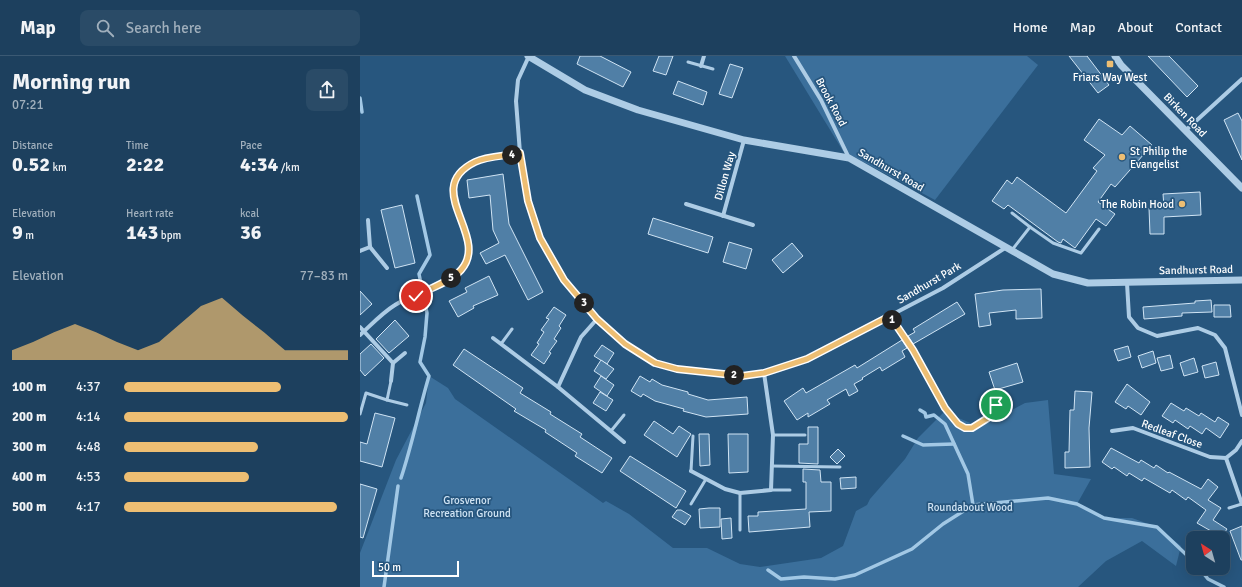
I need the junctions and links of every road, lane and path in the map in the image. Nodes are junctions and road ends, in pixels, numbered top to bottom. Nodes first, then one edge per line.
1 (528, 56) edge
2 (704, 56) edge
3 (794, 56) edge
4 (1115, 56) edge
5 (688, 62) dead end
6 (701, 66) junction
7 (713, 69) dead end
8 (1242, 79) edge
9 (1185, 131) junction
10 (744, 140) junction
11 (520, 153) junction
12 (849, 158) junction
13 (1242, 188) edge
14 (686, 204) dead end
15 (1012, 213) dead end
16 (723, 216) junction
17 (368, 220) dead end
18 (753, 225) dead end
19 (1030, 227) junction
20 (1099, 229) dead end
21 (370, 247) junction
22 (1008, 249) junction
23 (360, 251) edge
24 (387, 268) dead end
25 (1242, 280) edge
26 (1127, 283) junction
27 (890, 316) junction
28 (597, 319) junction
29 (360, 327) edge
30 (512, 329) dead end
31 (364, 331) junction
32 (360, 335) edge
33 (493, 338) dead end
34 (501, 344) junction
35 (405, 353) dead end
36 (393, 363) junction
37 (764, 373) junction
38 (391, 381) joint
39 (558, 387) junction
40 (387, 400) junction
41 (997, 402) dead end
42 (407, 405) dead end
43 (360, 414) edge
44 (624, 415) dead end
45 (1242, 415) edge
46 (1112, 430) dead end
47 (611, 431) junction
48 (774, 435) junction
49 (805, 435) dead end
50 (693, 436) dead end
51 (1242, 441) edge
52 (624, 442) dead end
53 (1226, 458) junction
54 (772, 466) junction
55 (840, 467) dead end
56 (691, 471) joint
57 (706, 479) junction
58 (771, 490) junction
59 (790, 490) dead end
60 (740, 493) junction
61 (691, 504) dead end
62 (1242, 504) edge
63 (1230, 508) dead end
64 (740, 530) dead end

1 - 10 street, Sandhurst Road
1 - 11 street, Sandhurst Park
2 - 6 street
3 - 12 street, Brook Road
4 - 9 street, Birken Road
5 - 6 lane
6 - 7 lane
8 - 9 street
9 - 13 street, Birken Road
10 - 12 street, Sandhurst Road
10 - 16 street, Dillon Way
11 - 28 street, Sandhurst Park
11 - 31 street
12 - 22 street, Sandhurst Road
14 - 16 street, Dillon Way
15 - 19 lane
16 - 18 street, Dillon Way
17 - 21 street
19 - 20 lane
19 - 22 lane
21 - 23 street
21 - 24 street
22 - 26 street, Sandhurst Road
22 - 27 street, Sandhurst Park
25 - 26 street, Sandhurst Road
26 - 45 street
27 - 37 street, Sandhurst Park
27 - 41 street
28 - 37 street, Sandhurst Park
28 - 39 street
29 - 31 street
30 - 34 lane
31 - 32 street
31 - 36 street
33 - 34 street
34 - 39 street
35 - 36 street
36 - 38 street
37 - 48 street
38 - 40 lane
39 - 47 street
40 - 42 lane
40 - 43 lane
44 - 47 lane
46 - 53 street, Redleaf Close
47 - 52 street
48 - 49 lane
48 - 54 street
50 - 56 lane
51 - 53 street
53 - 62 street
54 - 55 lane
54 - 58 street
56 - 57 street
57 - 60 street
57 - 61 lane
58 - 59 lane
58 - 60 street
60 - 64 lane
62 - 63 lane

